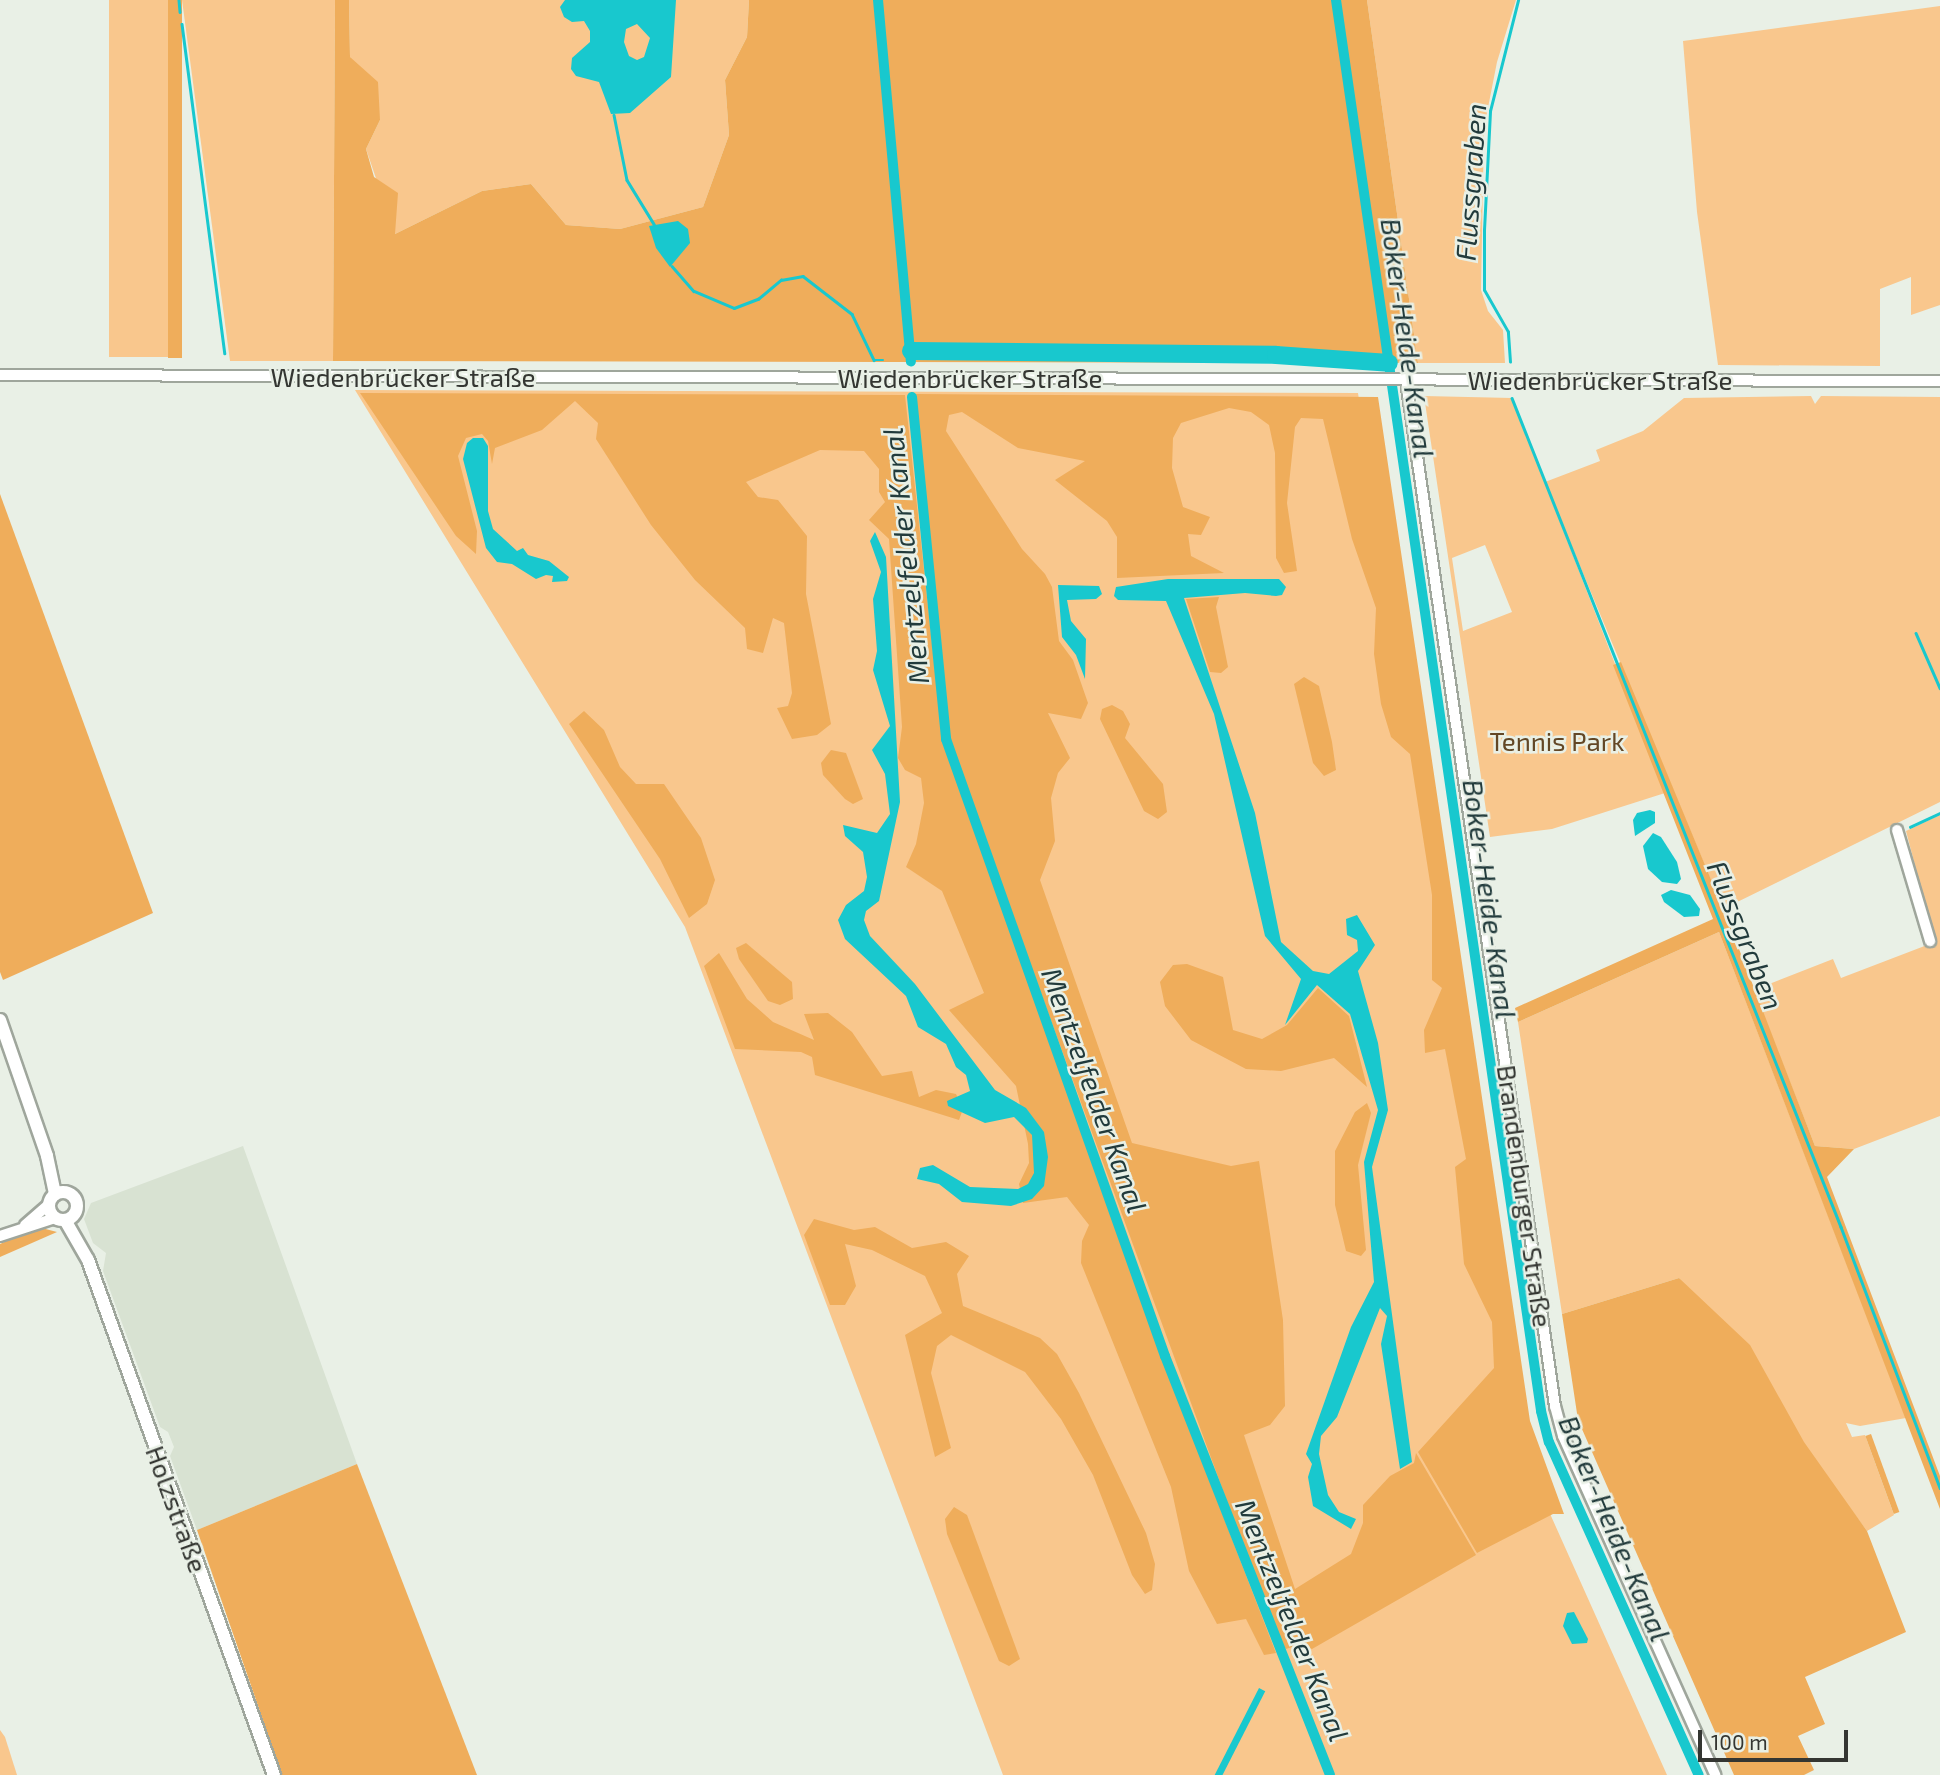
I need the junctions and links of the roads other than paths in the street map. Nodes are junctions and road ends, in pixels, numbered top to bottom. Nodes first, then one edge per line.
1 (0, 375) edge
2 (1402, 380) junction
3 (1940, 381) edge
4 (1897, 830) dead end
5 (1930, 941) dead end
6 (0, 1020) edge
7 (56, 1197) junction
8 (65, 1218) junction
9 (24, 1225) junction
10 (0, 1236) edge
11 (274, 1775) edge
12 (1715, 1775) edge

1 - 2 street, Wiedenbrücker Straße
2 - 3 street, Wiedenbrücker Straße
2 - 12 street, Brandenburger Straße
4 - 5 street
6 - 7 main road, Holzstraße
7 - 8 main road, Holzstraße
7 - 8 main road, Holzstraße
7 - 9 street
8 - 9 street
8 - 11 main road, Holzstraße
9 - 10 street

